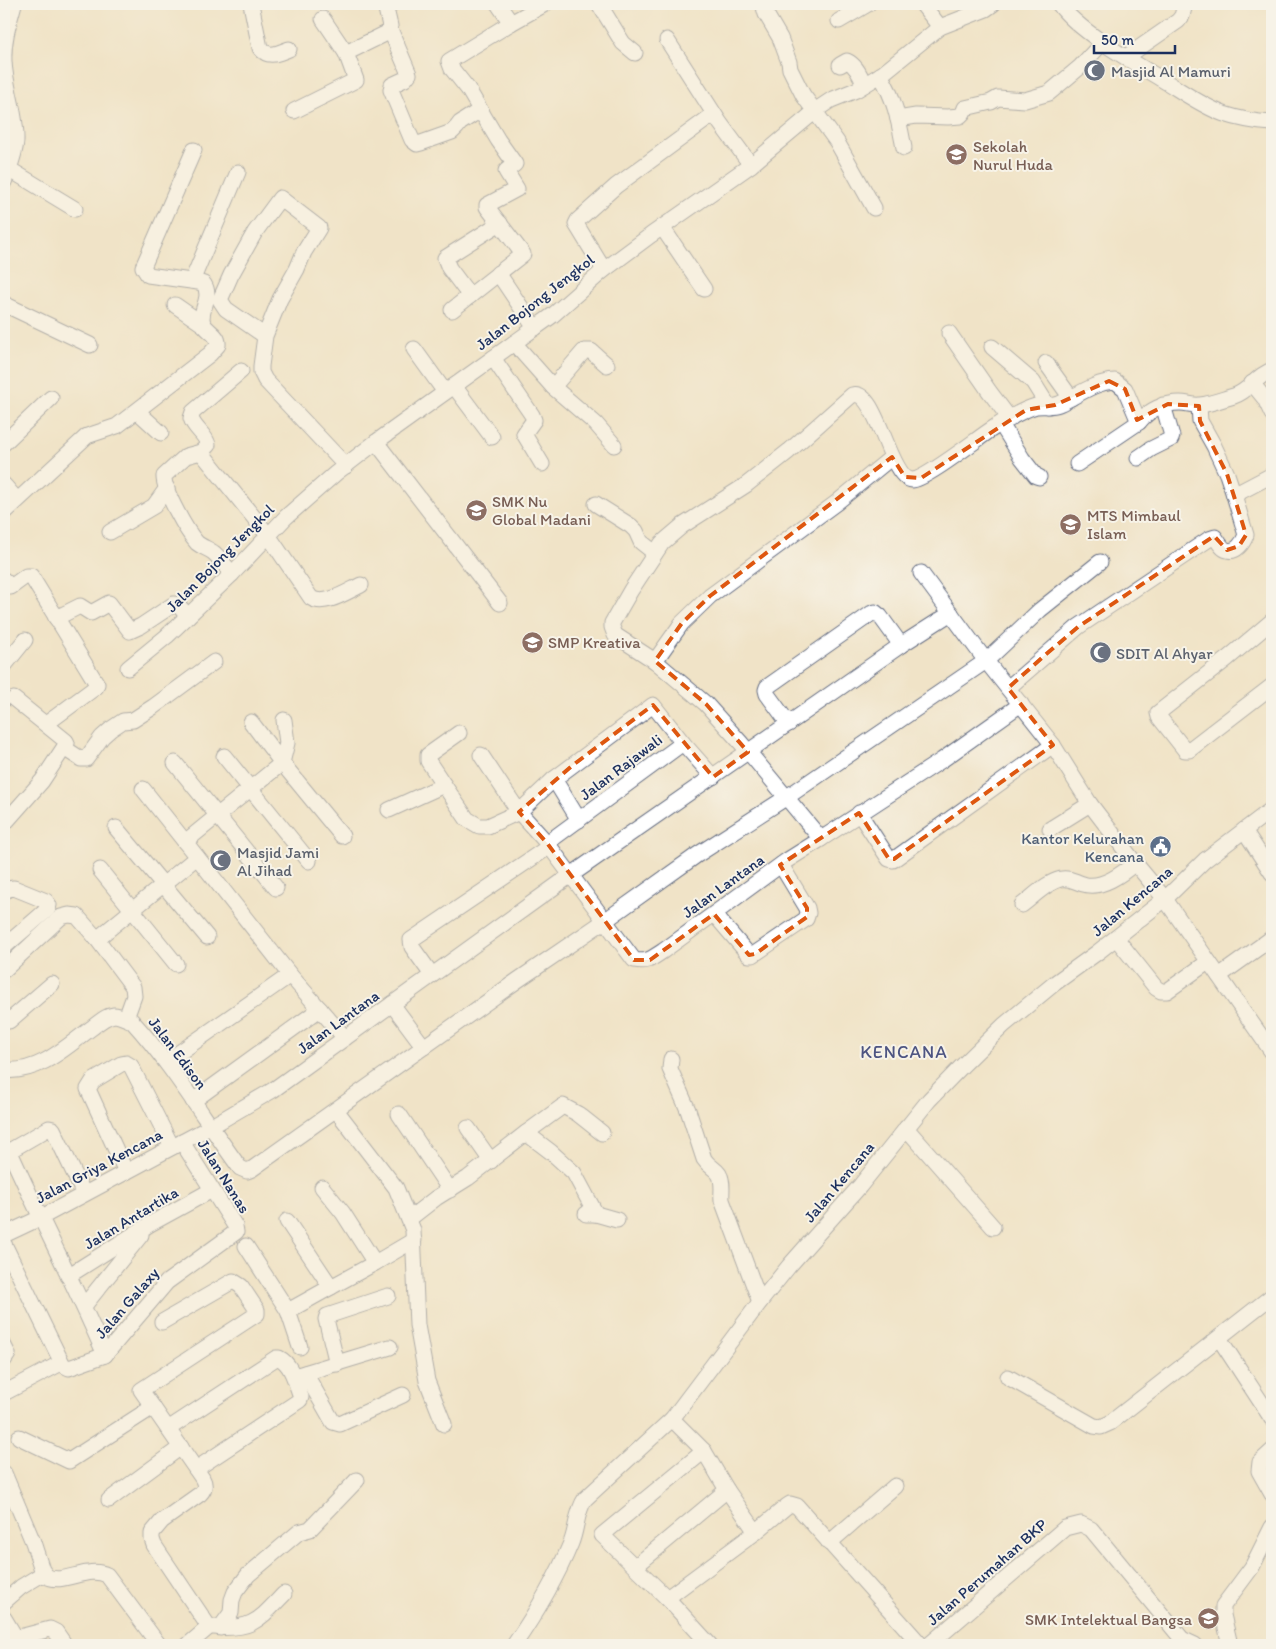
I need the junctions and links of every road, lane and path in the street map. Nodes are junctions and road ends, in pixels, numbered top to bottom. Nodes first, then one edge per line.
1 (14, 4) edge
2 (251, 4) edge
3 (391, 4) edge
4 (498, 4) edge
5 (545, 4) edge
6 (600, 4) edge
7 (868, 4) edge
8 (922, 4) edge
9 (993, 4) edge
10 (1059, 4) edge
11 (1185, 4) edge
12 (763, 6) edge
13 (323, 19) dead end
14 (839, 21) dead end
15 (511, 24) junction
16 (940, 27) junction
17 (390, 29) junction
18 (667, 40) dead end
19 (1104, 42) junction
20 (289, 49) dead end
21 (346, 53) junction
22 (635, 53) dead end
23 (1126, 57) junction
24 (840, 65) dead end
25 (880, 75) junction
26 (864, 85) junction
27 (294, 111) dead end
28 (816, 111) junction
29 (482, 113) junction
30 (714, 114) junction
31 (898, 119) junction
32 (1272, 123) edge
33 (904, 148) dead end
34 (194, 150) dead end
35 (751, 165) junction
36 (238, 172) dead end
37 (7, 176) edge
38 (874, 208) dead end
39 (75, 209) dead end
40 (500, 223) junction
41 (662, 227) junction
42 (604, 270) junction
43 (498, 273) junction
44 (192, 281) junction
45 (704, 289) dead end
46 (470, 296) junction
47 (4, 304) edge
48 (175, 305) dead end
49 (452, 310) dead end
50 (204, 325) junction
51 (535, 328) junction
52 (949, 333) dead end
53 (265, 336) junction
54 (514, 343) junction
55 (90, 345) dead end
56 (992, 347) dead end
57 (414, 349) dead end
58 (493, 358) junction
59 (1046, 363) dead end
60 (607, 365) dead end
61 (1272, 370) edge
62 (241, 371) dead end
63 (1252, 383) junction
64 (554, 387) junction
65 (450, 389) junction
66 (51, 398) dead end
67 (1071, 398) junction
68 (1048, 406) junction
69 (1163, 406) junction
70 (1199, 406) junction
71 (138, 411) junction
72 (1272, 414) edge
73 (1006, 421) junction
74 (1139, 422) junction
75 (161, 433) dead end
76 (492, 437) dead end
77 (376, 442) junction
78 (4, 443) edge
79 (614, 445) dead end
80 (201, 452) junction
81 (892, 457) junction
82 (1138, 458) dead end
83 (542, 464) dead end
84 (1077, 464) dead end
85 (346, 466) junction
86 (1272, 475) edge
87 (1039, 477) dead end
88 (4, 485) edge
89 (167, 488) junction
90 (1234, 495) junction
91 (17, 500) junction
92 (596, 504) dead end
93 (4, 513) edge
94 (110, 532) dead end
95 (268, 535) junction
96 (655, 553) junction
97 (1100, 562) dead end
98 (922, 573) dead end
99 (232, 574) junction
100 (361, 585) dead end
101 (6, 587) edge
102 (500, 603) dead end
103 (951, 613) junction
104 (188, 616) junction
105 (56, 618) junction
106 (1271, 621) edge
107 (25, 640) dead end
108 (901, 645) junction
109 (655, 661) junction
110 (986, 661) junction
111 (214, 662) dead end
112 (4, 666) edge
113 (128, 668) dead end
114 (1272, 686) edge
115 (1008, 688) junction
116 (14, 700) dead end
117 (1021, 704) junction
118 (284, 720) dead end
119 (251, 722) dead end
120 (46, 724) junction
121 (789, 724) junction
122 (459, 733) dead end
123 (683, 743) junction
124 (1053, 745) junction
125 (64, 748) junction
126 (748, 752) junction
127 (481, 755) dead end
128 (224, 756) dead end
129 (175, 763) dead end
130 (282, 763) junction
131 (713, 777) junction
132 (554, 779) junction
133 (444, 785) junction
134 (251, 788) junction
135 (143, 789) dead end
136 (787, 797) junction
137 (1090, 804) junction
138 (1272, 809) edge
139 (389, 810) dead end
140 (518, 812) junction
141 (859, 813) junction
142 (217, 816) junction
143 (579, 820) junction
144 (4, 824) edge
145 (116, 828) dead end
146 (1050, 829) dead end
147 (1244, 830) junction
148 (342, 836) dead end
149 (821, 839) junction
150 (185, 842) junction
151 (548, 845) junction
152 (197, 857) junction
153 (309, 861) dead end
154 (1135, 863) junction
155 (781, 865) junction
156 (100, 870) dead end
157 (1272, 873) edge
158 (571, 875) junction
159 (164, 884) junction
160 (276, 888) dead end
161 (4, 892) edge
162 (1165, 899) junction
163 (1022, 905) dead end
164 (132, 911) junction
165 (714, 914) junction
166 (606, 920) junction
167 (207, 937) dead end
168 (1116, 938) junction
169 (1272, 938) edge
170 (97, 939) junction
171 (4, 947) edge
172 (1208, 962) junction
173 (176, 964) dead end
174 (4, 970) edge
175 (290, 975) junction
176 (432, 975) junction
177 (1220, 976) junction
178 (52, 984) dead end
179 (392, 1004) junction
180 (320, 1009) junction
181 (126, 1018) junction
182 (6, 1021) edge
183 (345, 1038) junction
184 (424, 1047) junction
185 (1272, 1052) edge
186 (671, 1059) dead end
187 (166, 1062) junction
188 (4, 1070) edge
189 (193, 1101) junction
190 (336, 1110) junction
191 (399, 1114) dead end
192 (210, 1127) junction
193 (468, 1128) dead end
194 (906, 1128) junction
195 (526, 1133) junction
196 (602, 1133) dead end
197 (177, 1144) junction
198 (491, 1161) junction
199 (126, 1172) junction
200 (322, 1187) dead end
201 (212, 1190) junction
202 (450, 1190) junction
203 (84, 1194) junction
204 (40, 1218) junction
205 (409, 1219) junction
206 (617, 1220) dead end
207 (287, 1221) dead end
208 (150, 1224) junction
209 (993, 1227) dead end
210 (236, 1228) joint
211 (4, 1235) edge
212 (414, 1240) junction
213 (4, 1244) edge
214 (246, 1246) dead end
215 (375, 1263) junction
216 (68, 1276) junction
217 (331, 1287) junction
218 (388, 1296) dead end
219 (1272, 1296) edge
220 (760, 1302) junction
221 (84, 1306) junction
222 (288, 1311) junction
223 (162, 1322) dead end
224 (1219, 1338) junction
225 (4, 1346) edge
226 (300, 1347) dead end
227 (390, 1347) dead end
228 (105, 1355) junction
229 (4, 1360) edge
230 (61, 1362) junction
231 (337, 1364) junction
232 (300, 1375) junction
233 (1008, 1376) dead end
234 (4, 1393) edge
235 (403, 1395) dead end
236 (153, 1407) junction
237 (672, 1419) junction
238 (1272, 1420) edge
239 (444, 1424) dead end
240 (168, 1429) junction
241 (19, 1437) dead end
242 (181, 1447) junction
243 (704, 1451) junction
244 (1272, 1451) edge
245 (196, 1469) junction
246 (4, 1473) edge
247 (357, 1480) dead end
248 (895, 1486) dead end
249 (727, 1490) junction
250 (1272, 1494) edge
251 (109, 1500) dead end
252 (1272, 1527) edge
253 (756, 1532) junction
254 (828, 1543) junction
255 (636, 1566) junction
256 (44, 1573) junction
257 (284, 1594) dead end
258 (667, 1598) junction
259 (4, 1602) edge
260 (4, 1618) edge
261 (211, 1629) junction
262 (65, 1645) edge
263 (159, 1645) edge
264 (188, 1645) edge
265 (514, 1645) edge
266 (710, 1645) edge
267 (921, 1645) edge
268 (929, 1645) edge
269 (1195, 1645) edge
270 (1230, 1645) edge

1 - 37 street
2 - 20 street
3 - 17 street
4 - 15 street
5 - 15 street
6 - 22 street
7 - 14 street
8 - 16 street
9 - 16 street, Jalan Bojong Jengkol
10 - 19 street
11 - 23 street
12 - 28 street
13 - 21 street
15 - 29 street
16 - 25 street, Jalan Bojong Jengkol
17 - 21 street
17 - 29 street
18 - 30 street
19 - 23 street
19 - 31 street
21 - 27 street
23 - 32 street
24 - 26 street
25 - 26 street, Jalan Bojong Jengkol
25 - 31 street
26 - 28 street, Jalan Bojong Jengkol
28 - 35 street, Jalan Bojong Jengkol
28 - 38 street
29 - 40 street
30 - 35 street
30 - 42 street
31 - 33 street
34 - 44 street
35 - 41 street, Jalan Bojong Jengkol
36 - 44 street
37 - 39 street
40 - 43 street
40 - 46 street
41 - 42 street, Jalan Bojong Jengkol
41 - 45 street
42 - 51 street, Jalan Bojong Jengkol
43 - 46 street
43 - 51 street
44 - 50 street
46 - 49 street
47 - 55 street
48 - 50 street
50 - 71 street
51 - 54 street, Jalan Bojong Jengkol
52 - 73 street
53 - 53 street
53 - 85 street
54 - 58 street, Jalan Bojong Jengkol
54 - 64 street
56 - 68 street
57 - 65 street
58 - 65 street, Jalan Bojong Jengkol
58 - 83 street
59 - 67 street
60 - 64 street
61 - 63 street
62 - 80 street
63 - 70 street
63 - 72 street
64 - 79 street
65 - 76 street
65 - 77 street, Jalan Bojong Jengkol
66 - 78 street
67 - 68 street
67 - 74 street
68 - 73 street
69 - 70 street
69 - 74 street
69 - 82 street
70 - 90 street
71 - 75 street
71 - 91 street
73 - 81 street
73 - 87 street
74 - 84 street
77 - 85 street, Jalan Bojong Jengkol
77 - 102 street
80 - 89 street
80 - 95 street
81 - 96 street
81 - 109 street
85 - 95 street, Jalan Bojong Jengkol
86 - 90 street
88 - 91 street
89 - 94 street
89 - 99 street
90 - 115 street
91 - 93 street
92 - 96 street
95 - 99 street, Jalan Bojong Jengkol
95 - 100 street
96 - 109 street
97 - 110 street
98 - 103 street
99 - 104 street, Jalan Bojong Jengkol
101 - 105 street
103 - 108 street
103 - 110 street
104 - 105 street
104 - 113 street, Jalan Bojong Jengkol
105 - 120 street
106 - 114 street
107 - 112 street
108 - 121 street
108 - 121 street
109 - 126 street
110 - 115 street
110 - 136 street
111 - 125 street
115 - 117 street
116 - 120 street
117 - 124 street
117 - 141 street, Jalan Lantana
118 - 130 street
119 - 130 street
120 - 125 street
121 - 126 street
122 - 133 street
123 - 131 street
123 - 132 street, Jalan Rajawali
123 - 143 street, Jalan Rajawali
124 - 137 street
124 - 141 street
125 - 144 street
126 - 131 street
126 - 136 street
127 - 140 street
128 - 134 street
129 - 142 street
130 - 134 street
130 - 148 street
131 - 158 street
132 - 140 street, Jalan Rajawali
132 - 143 street
133 - 139 street
133 - 140 street, Jalan Rajawali
134 - 142 street
134 - 153 street
135 - 150 street
136 - 149 street
136 - 166 street
137 - 146 street
137 - 154 street
138 - 147 street, Jalan Kencana
140 - 151 street
141 - 149 street, Jalan Lantana
142 - 150 street
142 - 160 street
143 - 151 street, Jalan Rajawali
145 - 159 street
147 - 157 street
147 - 162 street, Jalan Kencana
149 - 155 street, Jalan Lantana
150 - 152 street
151 - 158 street
151 - 176 street, Jalan Rajawali
152 - 159 street
152 - 175 street
154 - 162 street
154 - 163 street
155 - 165 street, Jalan Lantana
155 - 165 street
156 - 164 street
158 - 166 street, Jalan Lantana
158 - 176 street, Jalan Lantana
159 - 164 street
159 - 167 street
161 - 171 street
162 - 168 street, Jalan Kencana
162 - 172 street
164 - 170 street
164 - 173 street
165 - 166 street, Jalan Lantana
166 - 184 street
168 - 172 street
168 - 194 street, Jalan Kencana
169 - 177 street
170 - 174 street
170 - 181 street
172 - 177 street
175 - 180 street
175 - 187 street
176 - 179 street, Jalan Lantana
177 - 185 street
178 - 182 street
179 - 183 street, Jalan Lantana
179 - 184 street
180 - 183 street
180 - 189 street
181 - 187 street, Jalan Edison
181 - 188 street, Jalan Edison
183 - 192 street, Jalan Lantana
184 - 190 street
186 - 220 street
187 - 189 street, Jalan Edison
189 - 192 street, Jalan Edison
190 - 192 street
190 - 205 street
191 - 202 street
192 - 197 street, Jalan Griya Kencana
193 - 198 street
194 - 209 street
194 - 220 street, Jalan Kencana
195 - 196 street
195 - 198 street
195 - 206 street
197 - 199 street, Jalan Griya Kencana
197 - 199 street, Jalan Nanas
197 - 201 street, Jalan Nanas
198 - 202 street
199 - 203 street, Jalan Griya Kencana
200 - 215 street
201 - 208 street, Jalan Antartika
201 - 210 street, Jalan Nanas
202 - 205 street
203 - 204 street, Jalan Griya Kencana
203 - 204 street
204 - 211 street, Jalan Griya Kencana
204 - 216 street
205 - 212 street
207 - 217 street
208 - 216 street, Jalan Antartika
208 - 221 street
210 - 228 street, Jalan Galaxy
212 - 215 street
212 - 239 street
213 - 230 street
214 - 222 street
215 - 217 street
216 - 221 street
217 - 222 street
218 - 231 street
219 - 224 street
220 - 237 street, Jalan Kencana
221 - 228 street
222 - 226 street
223 - 236 street
224 - 233 street
224 - 238 street
225 - 229 street
227 - 231 street
228 - 230 street, Jalan Galaxy
230 - 234 street
231 - 232 street
232 - 235 street
232 - 240 street
232 - 245 street
236 - 240 street
236 - 241 street
237 - 243 street
237 - 265 street, Jalan Kencana
240 - 242 street
242 - 245 street
242 - 251 street
243 - 249 street
243 - 255 street
244 - 250 street
245 - 261 street
246 - 256 street
247 - 261 street
248 - 254 street
249 - 253 street
249 - 255 street
252 - 270 street
253 - 254 street
253 - 258 street
254 - 267 street
255 - 258 street
256 - 259 street
256 - 263 street
257 - 261 street
258 - 266 street
260 - 262 street
261 - 264 street
268 - 269 street, Jalan Perumahan BKP

